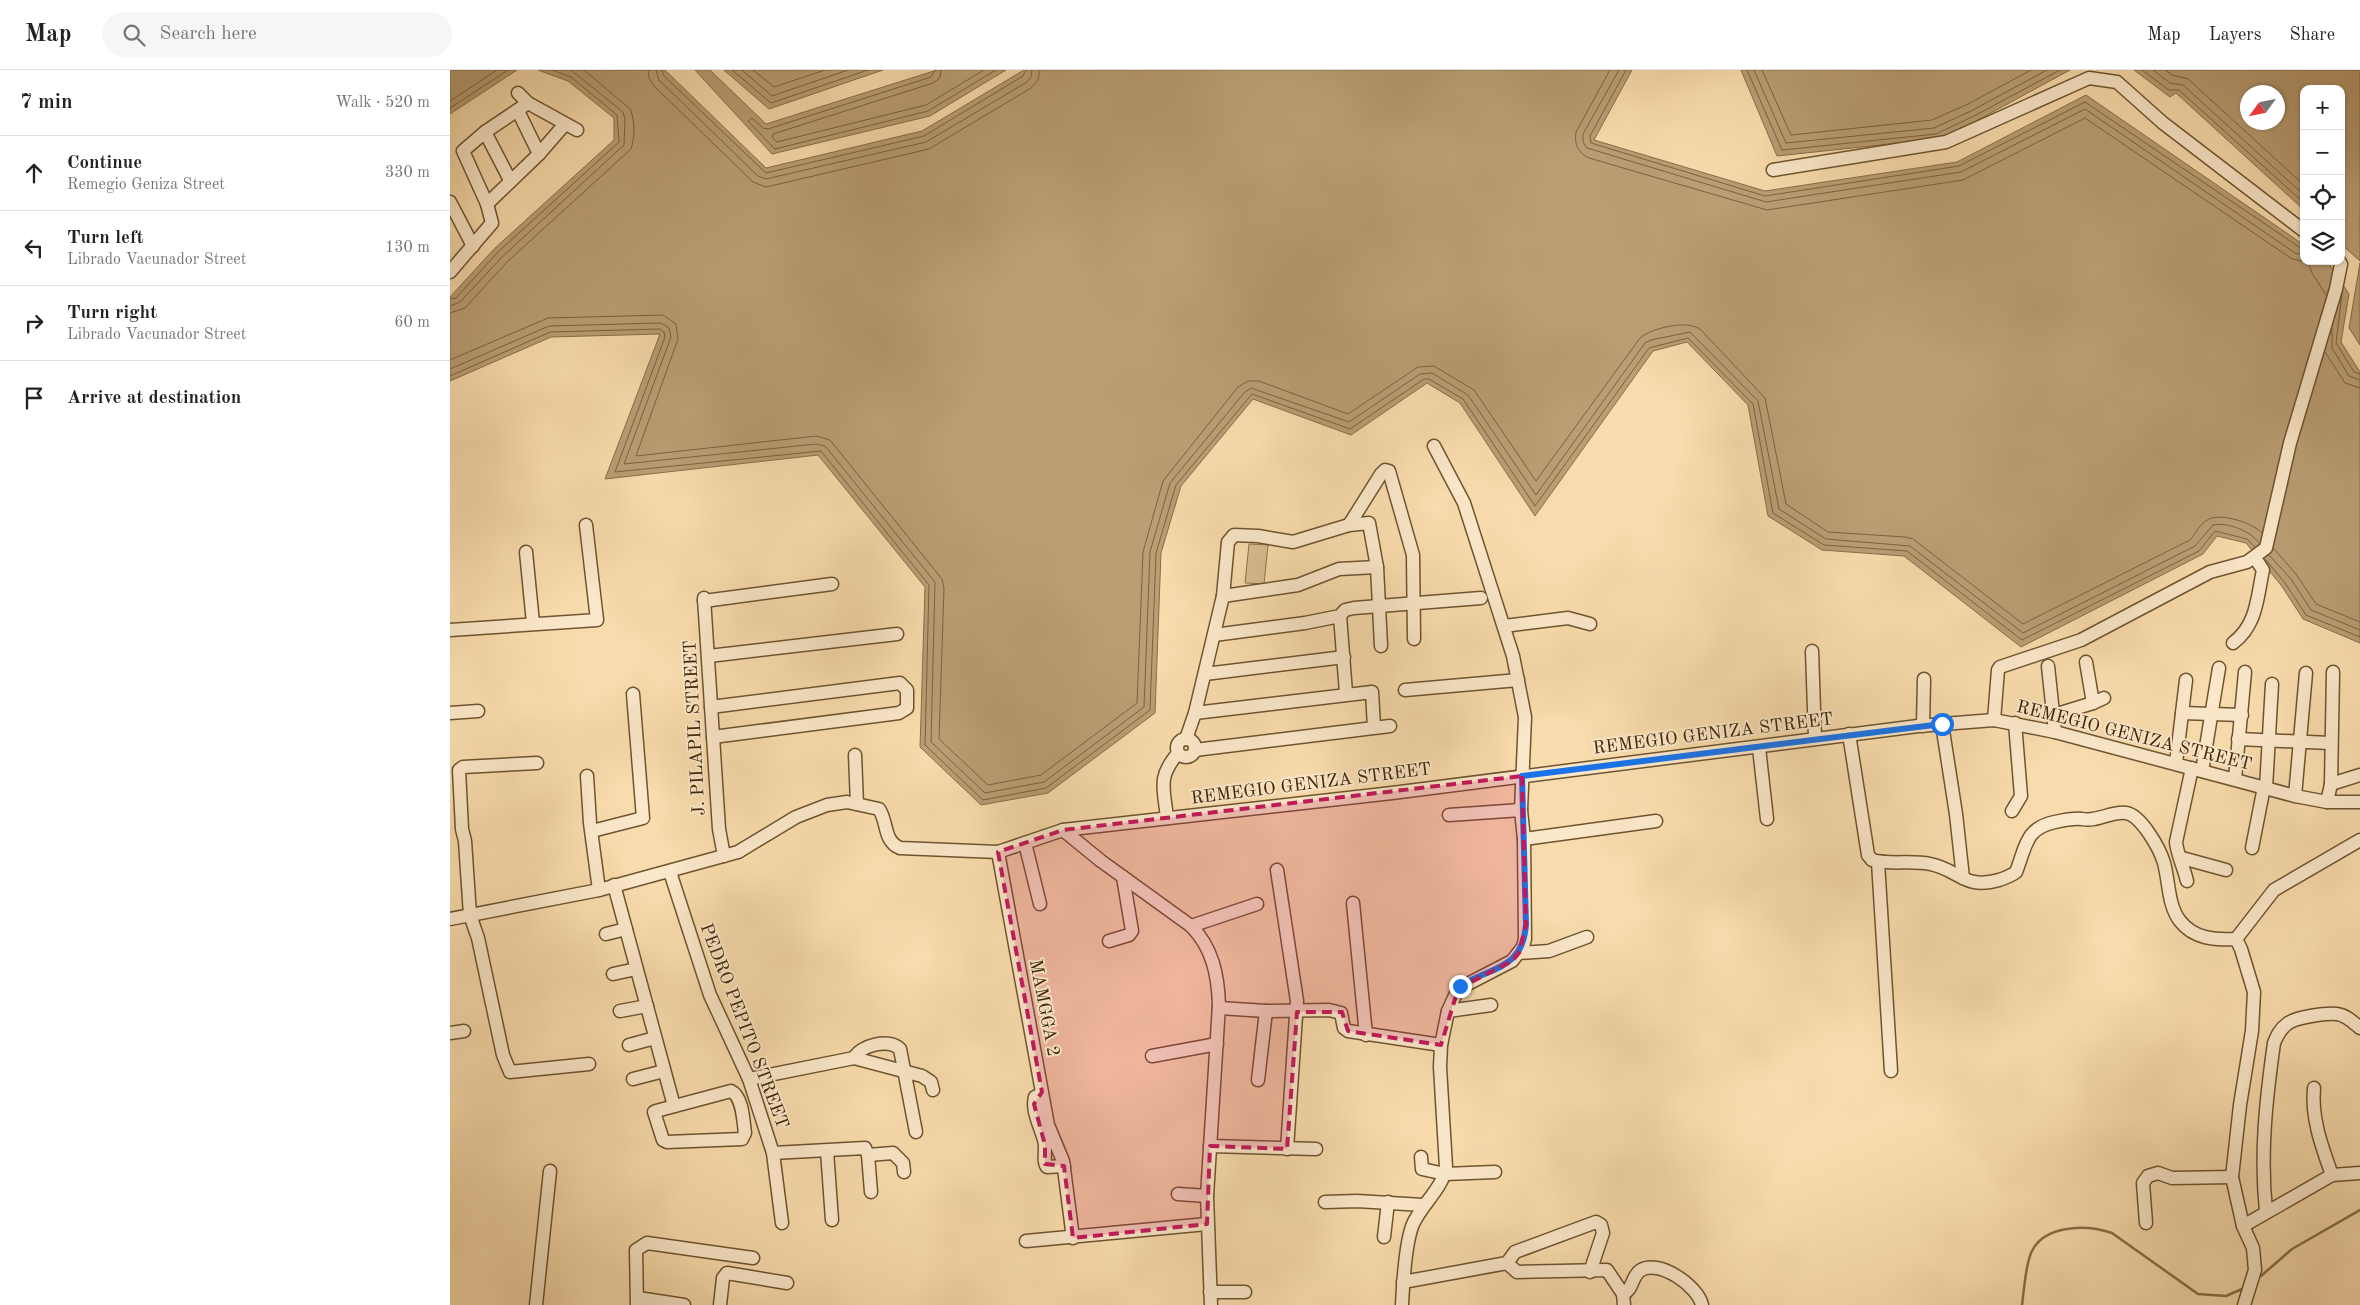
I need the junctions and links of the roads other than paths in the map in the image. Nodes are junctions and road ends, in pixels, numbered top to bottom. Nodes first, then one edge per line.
1 (518, 93) dead end
2 (523, 107) junction
3 (565, 124) junction
4 (577, 130) dead end
5 (485, 132) junction
6 (539, 154) junction
7 (1773, 170) dead end
8 (510, 180) junction
9 (450, 202) edge
10 (487, 204) junction
11 (2300, 228) edge
12 (473, 246) junction
13 (2341, 265) edge
14 (450, 272) edge
15 (1434, 446) dead end
16 (1365, 502) junction
17 (1369, 523) junction
18 (586, 525) dead end
19 (1349, 525) junction
20 (526, 552) dead end
21 (2255, 558) junction
22 (1377, 567) junction
23 (832, 584) dead end
24 (1223, 596) junction
25 (1481, 598) dead end
26 (1412, 602) junction
27 (1378, 604) junction
28 (1340, 616) junction
29 (533, 623) junction
30 (1590, 624) dead end
31 (1504, 626) junction
32 (450, 630) edge
33 (897, 634) dead end
34 (1214, 635) junction
35 (1414, 639) dead end
36 (2233, 643) dead end
37 (1381, 646) dead end
38 (1812, 651) dead end
39 (709, 656) junction
40 (1344, 658) junction
41 (2086, 662) dead end
42 (2048, 666) dead end
43 (2219, 668) dead end
44 (2245, 672) dead end
45 (2306, 672) dead end
46 (2333, 672) dead end
47 (1205, 674) junction
48 (1924, 679) dead end
49 (1518, 680) junction
50 (2186, 680) dead end
51 (2272, 684) dead end
52 (1405, 690) dead end
53 (1346, 693) junction
54 (633, 694) dead end
55 (711, 706) junction
56 (478, 711) dead end
57 (450, 713) edge
58 (2182, 713) junction
59 (1195, 714) junction
60 (2213, 714) junction
61 (2054, 715) junction
62 (2242, 716) junction
63 (1994, 720) junction
64 (2015, 723) junction
65 (1942, 724) junction
66 (1390, 726) dead end
67 (1924, 726) junction
68 (1374, 727) junction
69 (2055, 732) junction
70 (1849, 734) junction
71 (713, 737) junction
72 (1186, 738) junction
73 (1815, 739) junction
74 (2238, 739) junction
75 (2270, 740) junction
76 (2301, 742) junction
77 (2330, 743) junction
78 (1759, 748) junction
79 (1195, 750) junction
80 (1178, 753) junction
81 (855, 754) dead end
82 (2176, 762) junction
83 (537, 763) dead end
84 (2197, 770) junction
85 (2360, 775) edge
86 (587, 776) dead end
87 (1522, 776) junction
88 (2235, 779) junction
89 (2331, 784) junction
90 (2265, 788) junction
91 (2295, 796) junction
92 (2327, 802) junction
93 (2360, 802) edge
94 (857, 804) junction
95 (1522, 810) junction
96 (2012, 810) dead end
97 (1449, 815) dead end
98 (1167, 818) junction
99 (1768, 819) dead end
100 (1656, 821) dead end
101 (1063, 830) junction
102 (592, 831) junction
103 (1524, 839) junction
104 (2360, 840) edge
105 (1025, 843) junction
106 (2252, 848) dead end
107 (998, 852) junction
108 (724, 856) junction
109 (2182, 858) junction
110 (1878, 862) junction
111 (1276, 870) dead end
112 (2226, 870) dead end
113 (670, 872) junction
114 (1123, 877) junction
115 (1963, 878) junction
116 (2187, 881) dead end
117 (614, 885) junction
118 (599, 890) junction
119 (1040, 904) dead end
120 (1257, 904) dead end
121 (1354, 904) dead end
122 (470, 915) junction
123 (450, 919) edge
124 (1191, 926) junction
125 (626, 929) junction
126 (606, 934) dead end
127 (1587, 937) dead end
128 (2236, 938) junction
129 (1109, 941) dead end
130 (1519, 953) junction
131 (636, 969) junction
132 (613, 974) dead end
133 (1491, 1004) dead end
134 (646, 1006) junction
135 (1219, 1008) junction
136 (620, 1011) dead end
137 (1448, 1011) junction
138 (1266, 1012) junction
139 (1297, 1012) junction
140 (2360, 1028) edge
141 (464, 1031) dead end
142 (450, 1033) edge
143 (1366, 1035) junction
144 (655, 1038) junction
145 (1217, 1044) junction
146 (629, 1045) dead end
147 (1441, 1045) junction
148 (1152, 1056) dead end
149 (854, 1058) junction
150 (589, 1064) dead end
151 (664, 1071) junction
152 (1892, 1071) dead end
153 (903, 1073) junction
154 (749, 1079) junction
155 (633, 1080) dead end
156 (1258, 1080) dead end
157 (2314, 1088) dead end
158 (933, 1090) dead end
159 (1042, 1094) junction
160 (674, 1106) junction
161 (916, 1132) dead end
162 (1210, 1146) junction
163 (1287, 1149) junction
164 (1316, 1149) dead end
165 (827, 1151) junction
166 (773, 1153) junction
167 (868, 1155) junction
168 (1421, 1156) dead end
169 (1064, 1166) junction
170 (550, 1171) dead end
171 (904, 1172) dead end
172 (1495, 1172) dead end
173 (2360, 1172) edge
174 (1445, 1174) junction
175 (2332, 1175) junction
176 (2232, 1177) junction
177 (871, 1192) dead end
178 (1178, 1194) dead end
179 (1207, 1196) junction
180 (1325, 1202) dead end
181 (1388, 1202) junction
182 (1423, 1205) junction
183 (2266, 1211) junction
184 (832, 1220) dead end
185 (2146, 1222) dead end
186 (782, 1223) dead end
187 (1207, 1224) junction
188 (2243, 1226) junction
189 (1384, 1237) dead end
190 (1072, 1238) junction
191 (1026, 1242) dead end
192 (753, 1258) dead end
193 (1507, 1263) junction
194 (1590, 1272) junction
195 (1403, 1282) junction
196 (787, 1284) dead end
197 (1210, 1292) junction
198 (1245, 1292) dead end
199 (1624, 1300) edge
200 (638, 1302) edge
201 (536, 1305) edge
202 (684, 1305) edge
203 (720, 1305) edge
204 (1211, 1305) edge
205 (1402, 1305) edge
206 (1702, 1305) edge
207 (2244, 1305) edge

1 - 2 street
2 - 3 street
2 - 5 street
2 - 6 street
3 - 4 street
3 - 6 street
5 - 8 street
5 - 10 street
6 - 8 street
7 - 11 street
8 - 10 street
9 - 12 street
10 - 12 street
12 - 14 street
13 - 21 street
15 - 31 street
16 - 17 street
16 - 19 street
16 - 26 street
17 - 19 street
17 - 22 street
18 - 29 street
19 - 24 street
20 - 29 street
21 - 36 street
21 - 63 street
22 - 24 street
22 - 27 street
23 - 39 street, J. PILAPIL STREET
24 - 34 street
25 - 26 street
26 - 27 street
26 - 35 street
27 - 28 street
27 - 37 street
28 - 34 street
28 - 40 street
29 - 32 street
30 - 31 street
31 - 49 street
33 - 39 street
34 - 47 street
38 - 73 street
39 - 55 street, J. PILAPIL STREET
40 - 47 street
40 - 53 street
41 - 61 street
42 - 61 street
43 - 60 street
44 - 62 street
45 - 76 street
46 - 77 street
47 - 59 street
48 - 67 street
49 - 52 street
49 - 87 street
50 - 58 street
51 - 75 street
53 - 59 street
53 - 68 street
54 - 102 street
55 - 71 street, J. PILAPIL STREET
55 - 71 street
56 - 57 street
58 - 60 street
58 - 82 street
59 - 72 street
60 - 62 street
60 - 84 street
61 - 69 street
62 - 74 street
63 - 64 street, REMEGIO GENIZA STREET
63 - 65 street, REMEGIO GENIZA STREET
64 - 69 street, REMEGIO GENIZA STREET
64 - 96 street
65 - 67 street, REMEGIO GENIZA STREET
65 - 115 street
66 - 68 street
67 - 70 street, REMEGIO GENIZA STREET
68 - 79 street
69 - 82 street, REMEGIO GENIZA STREET
70 - 73 street, REMEGIO GENIZA STREET
70 - 110 street
71 - 108 street, J. PILAPIL STREET
72 - 79 street
72 - 80 street
73 - 78 street, REMEGIO GENIZA STREET
74 - 75 street
74 - 88 street
75 - 76 street
75 - 90 street
76 - 77 street
76 - 91 street
77 - 89 street
78 - 87 street, REMEGIO GENIZA STREET
78 - 99 street
79 - 80 street
80 - 98 street
81 - 94 street
82 - 84 street, REMEGIO GENIZA STREET
83 - 122 street
84 - 88 street, REMEGIO GENIZA STREET
84 - 109 street
85 - 89 street
86 - 102 street
87 - 95 street
87 - 98 street, REMEGIO GENIZA STREET
88 - 90 street, REMEGIO GENIZA STREET
89 - 92 street
90 - 91 street, REMEGIO GENIZA STREET
90 - 106 street
91 - 92 street, REMEGIO GENIZA STREET
92 - 93 street, REMEGIO GENIZA STREET
94 - 107 street
94 - 108 street
95 - 97 street
95 - 103 street
98 - 101 street, REMEGIO GENIZA STREET
100 - 103 street
101 - 105 street
101 - 114 street
102 - 118 street
103 - 130 street
104 - 128 street
105 - 107 street
105 - 119 street
107 - 159 street, MAMGGA 2
108 - 113 street
109 - 112 street
109 - 116 street
110 - 115 street
110 - 152 street
111 - 139 street
113 - 117 street
113 - 154 street, PEDRO PEPITO STREET
114 - 124 street
114 - 129 street
115 - 128 street
117 - 118 street
117 - 125 street
118 - 122 street
120 - 124 street
121 - 143 street
122 - 123 street
122 - 150 street
124 - 135 street
125 - 126 street
125 - 131 street
127 - 130 street
128 - 176 street
130 - 137 street
131 - 132 street
131 - 134 street
133 - 137 street
134 - 136 street
134 - 144 street
135 - 138 street
135 - 145 street
137 - 147 street
138 - 139 street
138 - 156 street
139 - 143 street
139 - 163 street
140 - 183 street
141 - 142 street
143 - 147 street
144 - 146 street
144 - 151 street
145 - 148 street
145 - 162 street
147 - 174 street
149 - 153 street
149 - 153 street
149 - 154 street
151 - 155 street
151 - 160 street
153 - 158 street
153 - 161 street
154 - 166 street, PEDRO PEPITO STREET
157 - 175 street
159 - 169 street, MAMGGA 2
159 - 169 street
160 - 160 street
162 - 163 street
162 - 179 street
163 - 164 street
165 - 166 street
165 - 167 street
165 - 184 street
166 - 186 street, PEDRO PEPITO STREET
167 - 171 street
167 - 177 street
168 - 174 street
169 - 190 street, MAMGGA 2
170 - 201 street
172 - 174 street
173 - 175 street
174 - 182 street
175 - 183 street
176 - 185 street
176 - 188 street
178 - 179 street
179 - 187 street
180 - 181 street
181 - 182 street
181 - 189 street
182 - 195 street
183 - 188 street
187 - 190 street
187 - 197 street
188 - 207 street
190 - 191 street
192 - 200 street
193 - 194 street
193 - 194 street
193 - 195 street
194 - 199 street
195 - 205 street
196 - 203 street
197 - 198 street
197 - 204 street
199 - 206 street
200 - 202 street

